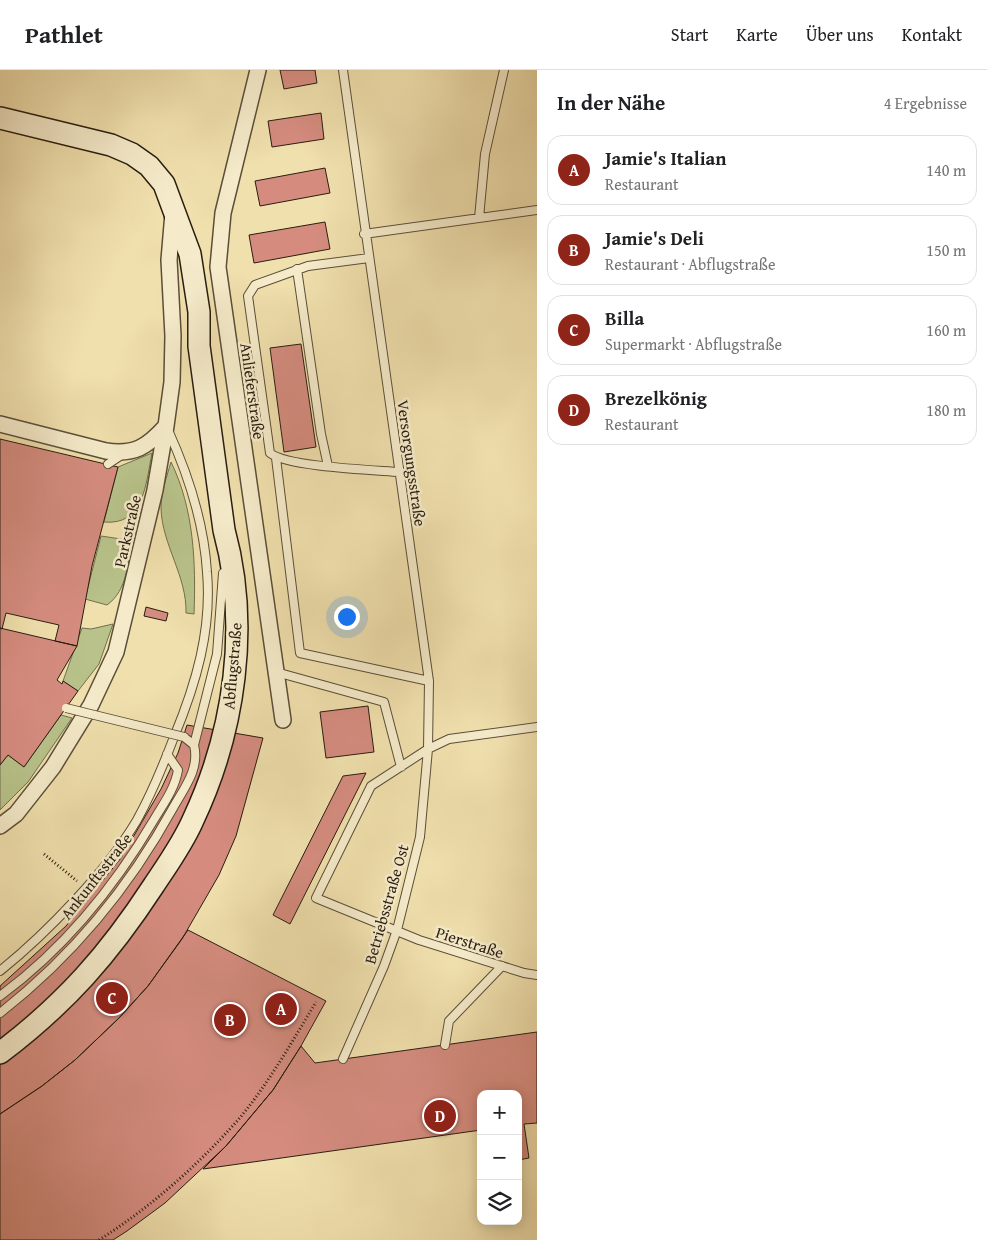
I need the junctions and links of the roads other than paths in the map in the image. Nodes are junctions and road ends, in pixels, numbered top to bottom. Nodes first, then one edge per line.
1 (258, 70) edge
2 (342, 70) edge
3 (504, 70) edge
4 (0, 118) edge
5 (174, 206) junction
6 (537, 210) edge
7 (479, 218) junction
8 (364, 234) junction
9 (368, 258) junction
10 (297, 269) junction
11 (0, 424) edge
12 (166, 426) junction
13 (124, 454) junction
14 (276, 458) junction
15 (108, 464) dead end
16 (328, 466) junction
17 (399, 472) junction
18 (224, 530) junction
19 (276, 672) junction
20 (429, 681) junction
21 (66, 708) dead end
22 (283, 720) dead end
23 (537, 727) edge
24 (194, 746) junction
25 (428, 749) junction
26 (167, 754) junction
27 (401, 767) junction
28 (0, 826) edge
29 (397, 930) junction
30 (502, 966) junction
31 (0, 971) edge
32 (537, 975) edge
33 (0, 996) edge
34 (0, 1012) edge
35 (445, 1045) dead end
36 (0, 1054) edge
37 (343, 1059) dead end

1 - 19 street, Anlieferstraße
2 - 8 lane, Versorgungsstraße
3 - 7 lane
4 - 5 street, Abflugstraße
5 - 12 street, Parkstraße
5 - 18 street, Abflugstraße
6 - 7 lane
7 - 8 lane
8 - 9 lane, Versorgungsstraße
9 - 10 lane
9 - 17 lane, Versorgungsstraße
10 - 14 lane
10 - 16 lane
11 - 13 street
12 - 13 street
12 - 26 lane
12 - 28 street, Parkstraße
13 - 15 lane
14 - 16 lane
14 - 20 lane
16 - 17 lane
17 - 20 lane, Versorgungsstraße
18 - 24 lane
18 - 36 street, Abflugstraße
19 - 22 street, Anlieferstraße
19 - 27 lane
20 - 25 lane, Versorgungsstraße
21 - 24 lane, bridge
23 - 25 lane
24 - 34 lane
25 - 27 lane
25 - 29 lane, Betriebsstraße Ost
26 - 31 lane
26 - 33 lane, Ankunftsstraße
27 - 29 lane, Pierstraße
29 - 30 lane, Pierstraße
29 - 37 lane, Betriebsstraße Ost
30 - 32 lane, Pierstraße
30 - 35 lane

